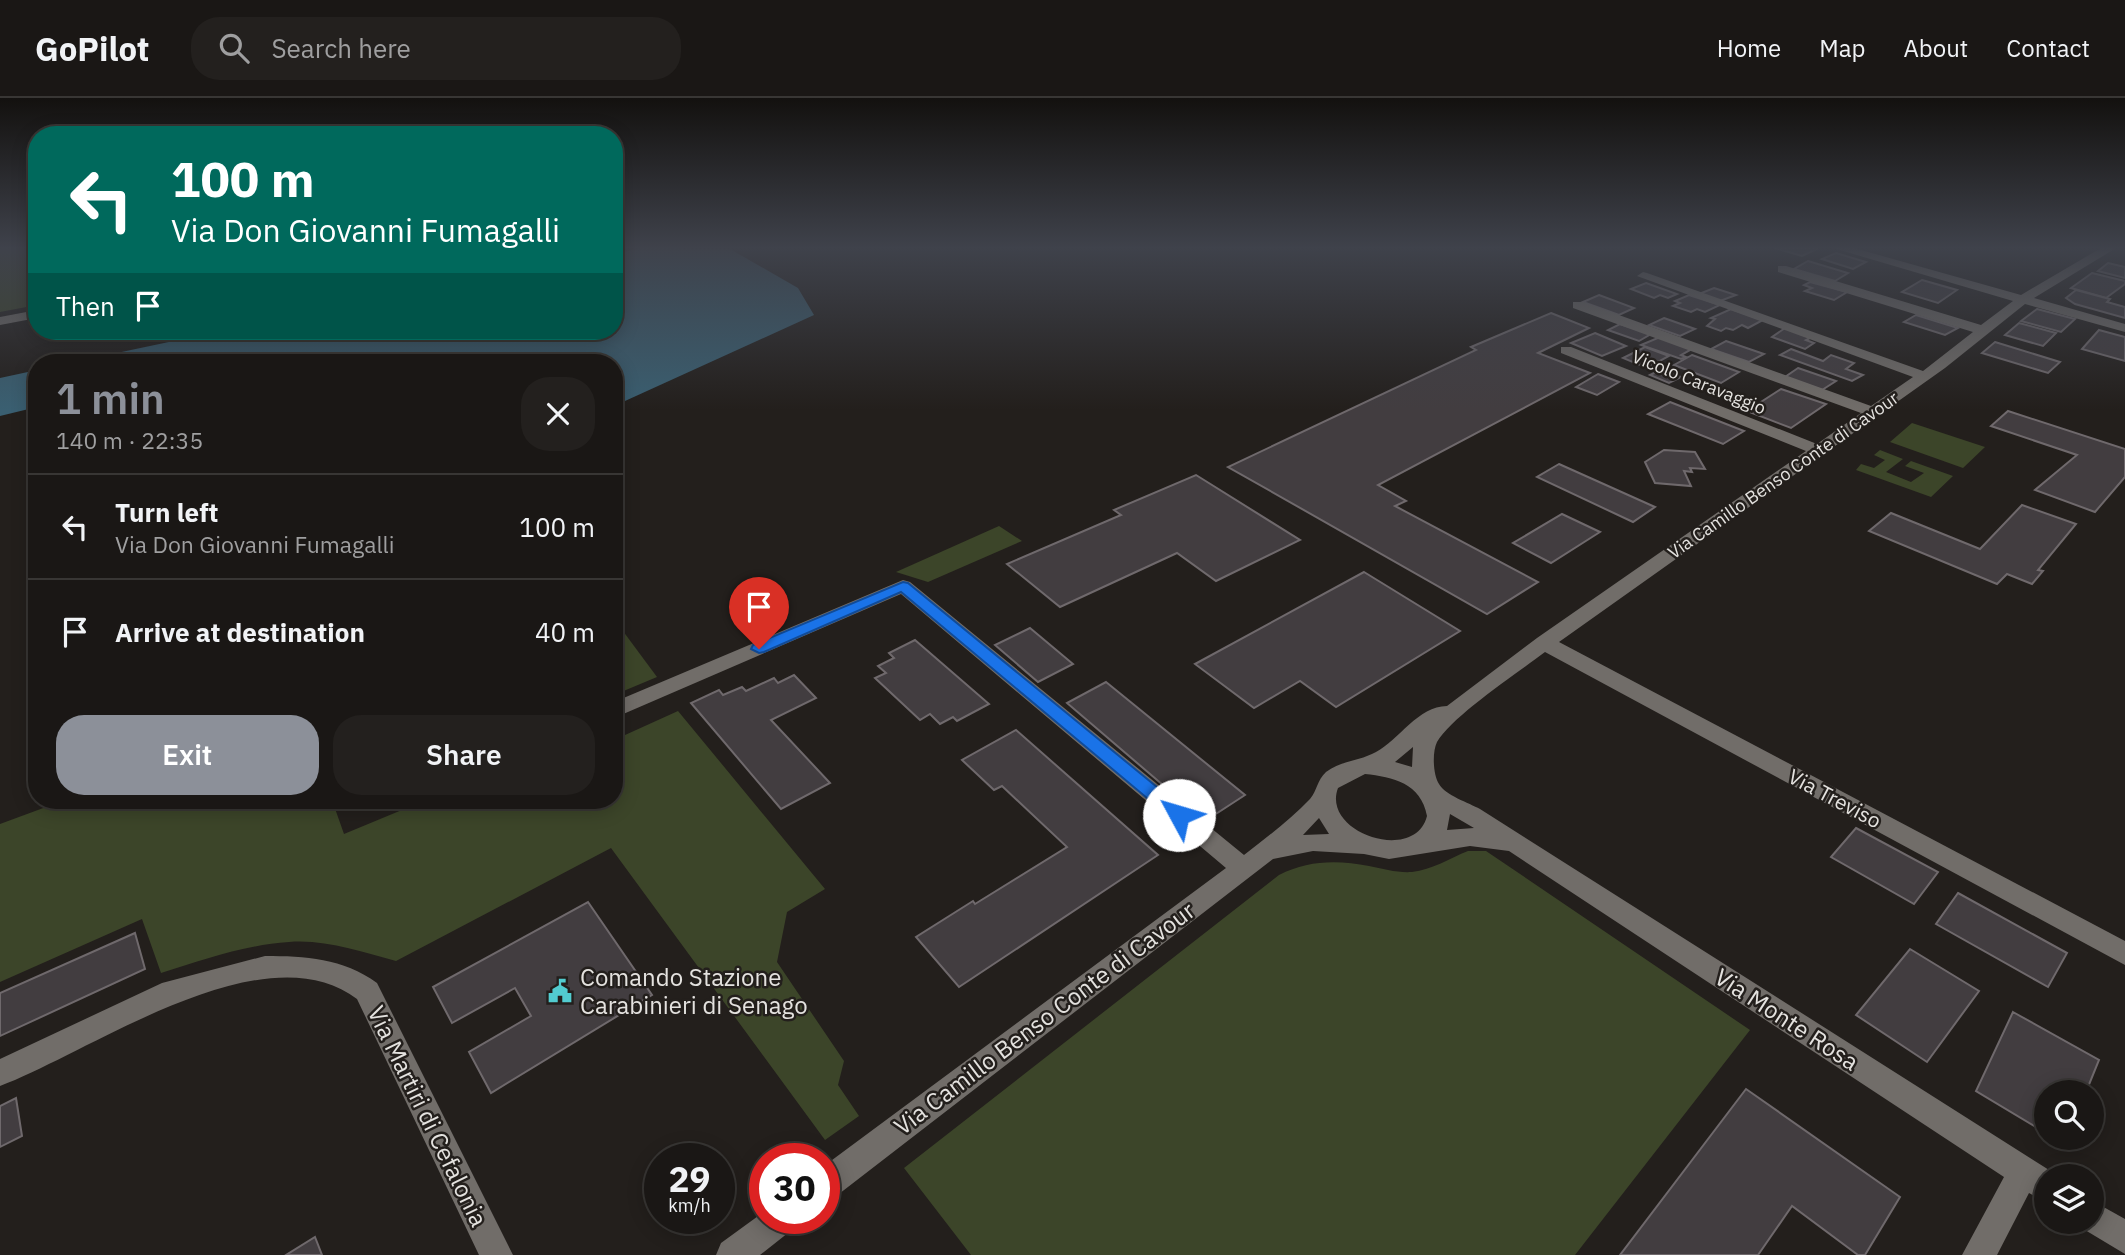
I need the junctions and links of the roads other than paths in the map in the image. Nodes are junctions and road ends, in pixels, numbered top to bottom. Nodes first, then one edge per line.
1 (1716, 302) edge
2 (1890, 302) edge
3 (2020, 302) edge
4 (2029, 302) edge
5 (1578, 305) dead end
6 (28, 316) edge
7 (0, 321) edge
8 (2125, 328) edge
9 (1985, 331) junction
10 (1566, 350) dead end
11 (1924, 376) junction
12 (1872, 412) junction
13 (1818, 450) junction
14 (1544, 643) junction
15 (623, 707) edge
16 (1459, 707) junction
17 (1366, 766) junction
18 (1430, 792) junction
19 (1324, 799) junction
20 (1424, 842) junction
21 (1370, 846) junction
22 (1527, 852) junction
23 (1253, 860) junction
24 (2125, 954) edge
25 (0, 1073) edge
26 (840, 1174) edge
27 (2034, 1178) edge
28 (2034, 1180) edge
29 (2104, 1224) edge
30 (761, 1234) edge
31 (2125, 1238) edge
32 (496, 1255) edge
33 (733, 1255) edge
34 (1979, 1255) edge

1 - 11 street
2 - 9 street
3 - 9 street, Via Camillo Benso Conte di Cavour
4 - 8 street
5 - 12 street
6 - 7 street
9 - 11 street, Via Camillo Benso Conte di Cavour
10 - 13 street, Vicolo Caravaggio
11 - 12 street, Via Camillo Benso Conte di Cavour
12 - 13 street, Via Camillo Benso Conte di Cavour
13 - 14 street, Via Camillo Benso Conte di Cavour
14 - 16 street, Via Camillo Benso Conte di Cavour
14 - 24 street, Via Treviso
15 - 23 street
16 - 17 street, Via Camillo Benso Conte di Cavour
16 - 18 street, Via Camillo Benso Conte di Cavour
17 - 18 street
17 - 19 street
18 - 20 street
18 - 22 street
19 - 21 street
19 - 23 street, Via Camillo Benso Conte di Cavour
20 - 21 street
20 - 22 street
21 - 23 street, Via Camillo Benso Conte di Cavour
22 - 27 street, Via Monte Rosa
23 - 26 street, Via Camillo Benso Conte di Cavour
25 - 32 street, Via Martiri di Cefalonia
28 - 34 street
29 - 31 street
30 - 33 street

